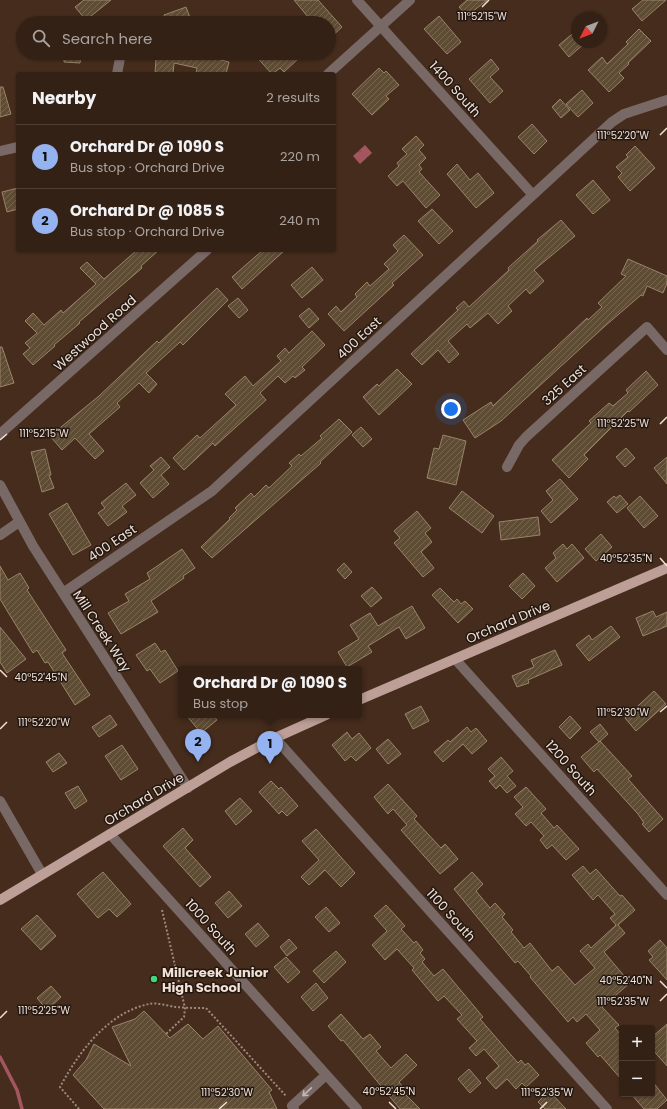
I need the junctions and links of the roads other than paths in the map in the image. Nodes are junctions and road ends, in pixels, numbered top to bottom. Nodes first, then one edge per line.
1 (357, 0) edge
2 (410, 0) edge
3 (381, 27) junction
4 (120, 60) edge
5 (117, 72) edge
6 (330, 72) edge
7 (667, 100) edge
8 (16, 147) edge
9 (0, 151) edge
10 (533, 195) junction
11 (205, 252) edge
12 (667, 350) edge
13 (0, 434) edge
14 (507, 467) dead end
15 (0, 485) edge
16 (19, 522) junction
17 (0, 535) edge
18 (667, 568) edge
19 (63, 593) junction
20 (455, 659) junction
21 (362, 699) edge
22 (319, 718) edge
23 (275, 738) junction
24 (188, 788) junction
25 (0, 801) edge
26 (110, 834) junction
27 (42, 874) junction
28 (667, 895) edge
29 (0, 900) edge
30 (326, 1075) junction
31 (294, 1109) edge
32 (357, 1109) edge
33 (607, 1109) edge

1 - 3 street, 1400 South
2 - 3 street
3 - 6 street
3 - 10 street, 1400 South
4 - 5 street
7 - 10 street, 400 East
8 - 9 street
10 - 19 street, 400 East
11 - 13 street, Westwood Road
12 - 14 street, 325 East
15 - 16 street, Mill Creek Way
16 - 17 street
16 - 19 street, Mill Creek Way
18 - 20 main road, Orchard Drive
19 - 24 street, Mill Creek Way
20 - 21 main road, Orchard Drive
20 - 28 street, 1200 South
22 - 23 main road, Orchard Drive
23 - 24 main road, Orchard Drive
23 - 33 street, 1100 South
24 - 26 main road, Orchard Drive
25 - 27 street
26 - 27 main road, Orchard Drive
26 - 30 street, 1000 South
27 - 29 main road, Orchard Drive
30 -> 31 street
30 - 32 street, 1000 South

